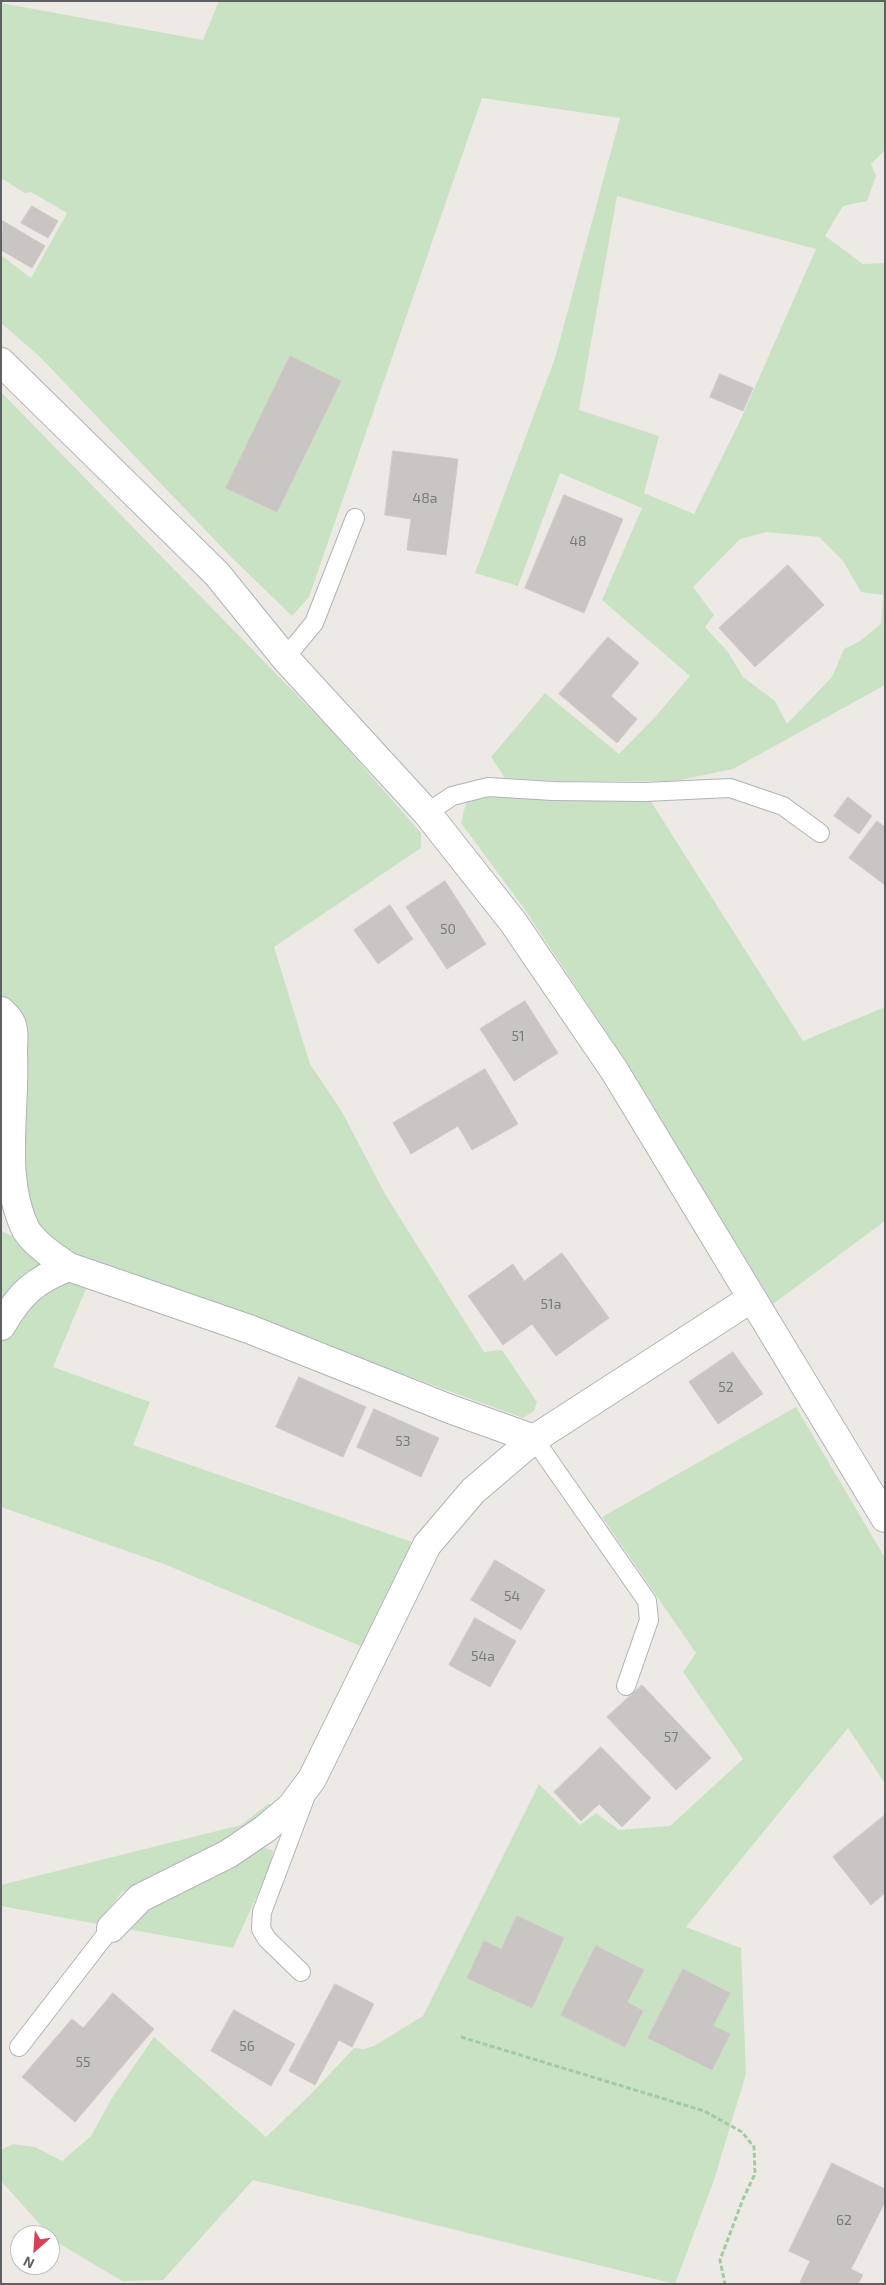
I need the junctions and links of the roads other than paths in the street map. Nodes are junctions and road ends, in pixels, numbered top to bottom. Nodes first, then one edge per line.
1 (1, 362) edge
2 (355, 518) dead end
3 (285, 658) junction
4 (427, 812) junction
5 (820, 832) dead end
6 (1, 1011) edge
7 (69, 1267) junction
8 (752, 1298) junction
9 (1, 1326) edge
10 (534, 1439) junction
11 (885, 1518) edge
12 (626, 1686) dead end
13 (312, 1779) junction
14 (111, 1928) joint
15 (301, 1972) dead end
16 (19, 2047) dead end

1 - 3 street
2 - 3 lane
3 - 4 street
4 - 5 lane
4 - 8 street
6 - 7 street
7 - 9 street
7 - 10 street
8 - 10 street
8 - 11 street
10 - 12 lane
10 - 13 street
13 - 14 street
13 - 15 lane
14 - 16 lane

